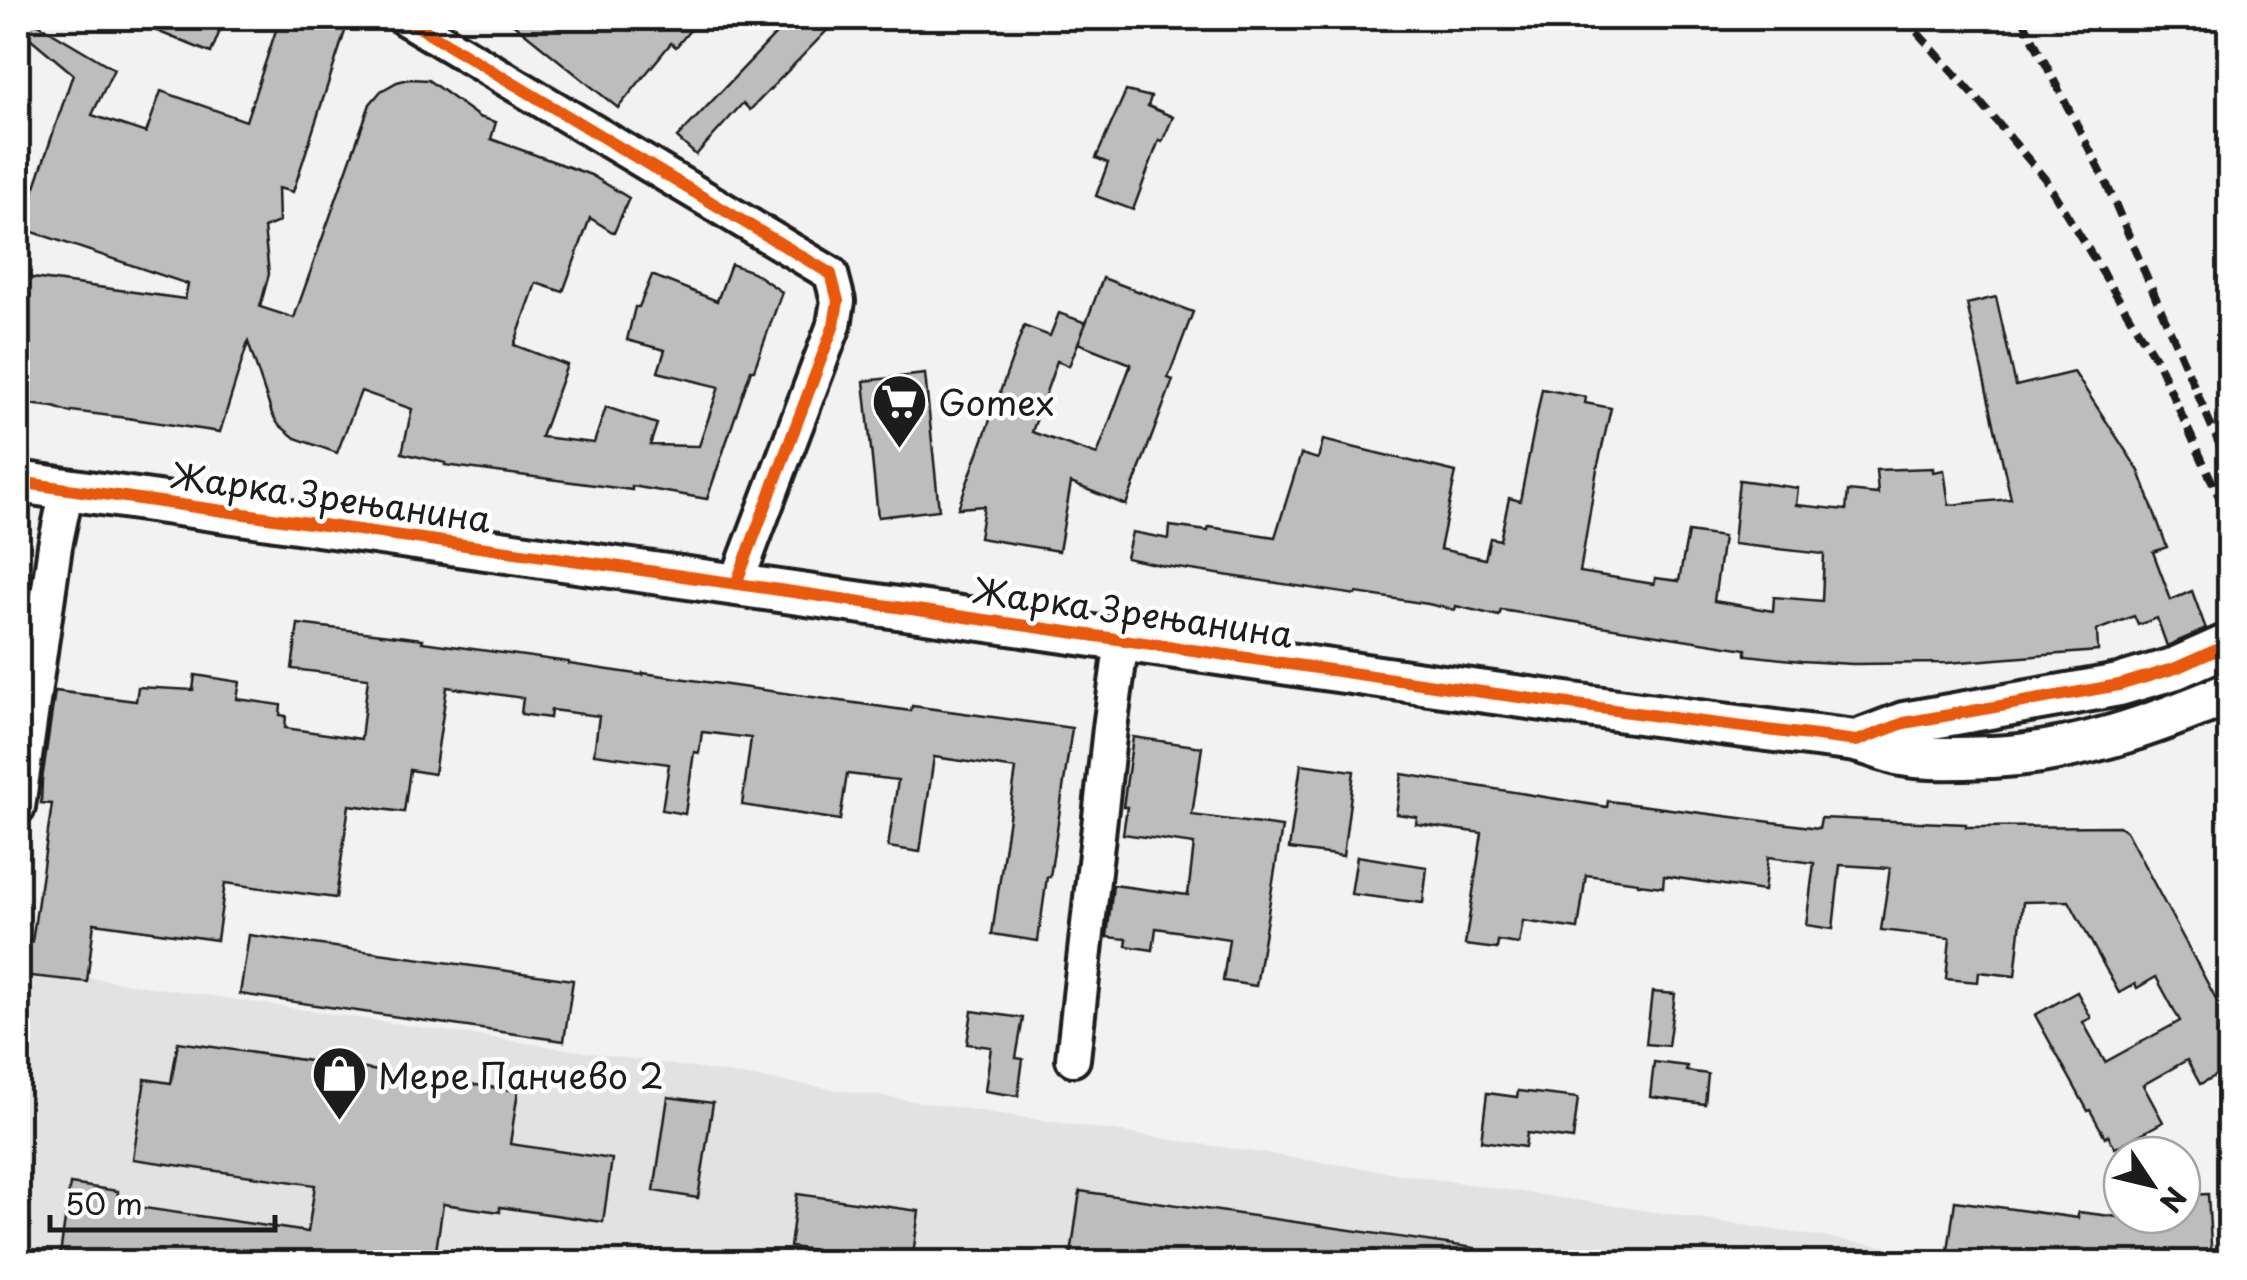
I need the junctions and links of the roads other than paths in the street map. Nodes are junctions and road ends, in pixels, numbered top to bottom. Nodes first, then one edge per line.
1 (404, 18) edge
2 (18, 482) edge
3 (66, 489) junction
4 (736, 584) junction
5 (1122, 640) junction
6 (2230, 644) edge
7 (2230, 692) edge
8 (1857, 740) junction
9 (18, 807) edge
10 (1073, 1059) dead end

1 - 4 street
2 - 3 street, Жарка Зрењанина
3 - 4 street, Жарка Зрењанина
3 - 9 street
4 - 5 street, Жарка Зрењанина
5 - 8 street, Жарка Зрењанина
5 - 10 street
6 - 8 street, Жарка Зрењанина
7 - 8 street, Жарка Зрењанина

